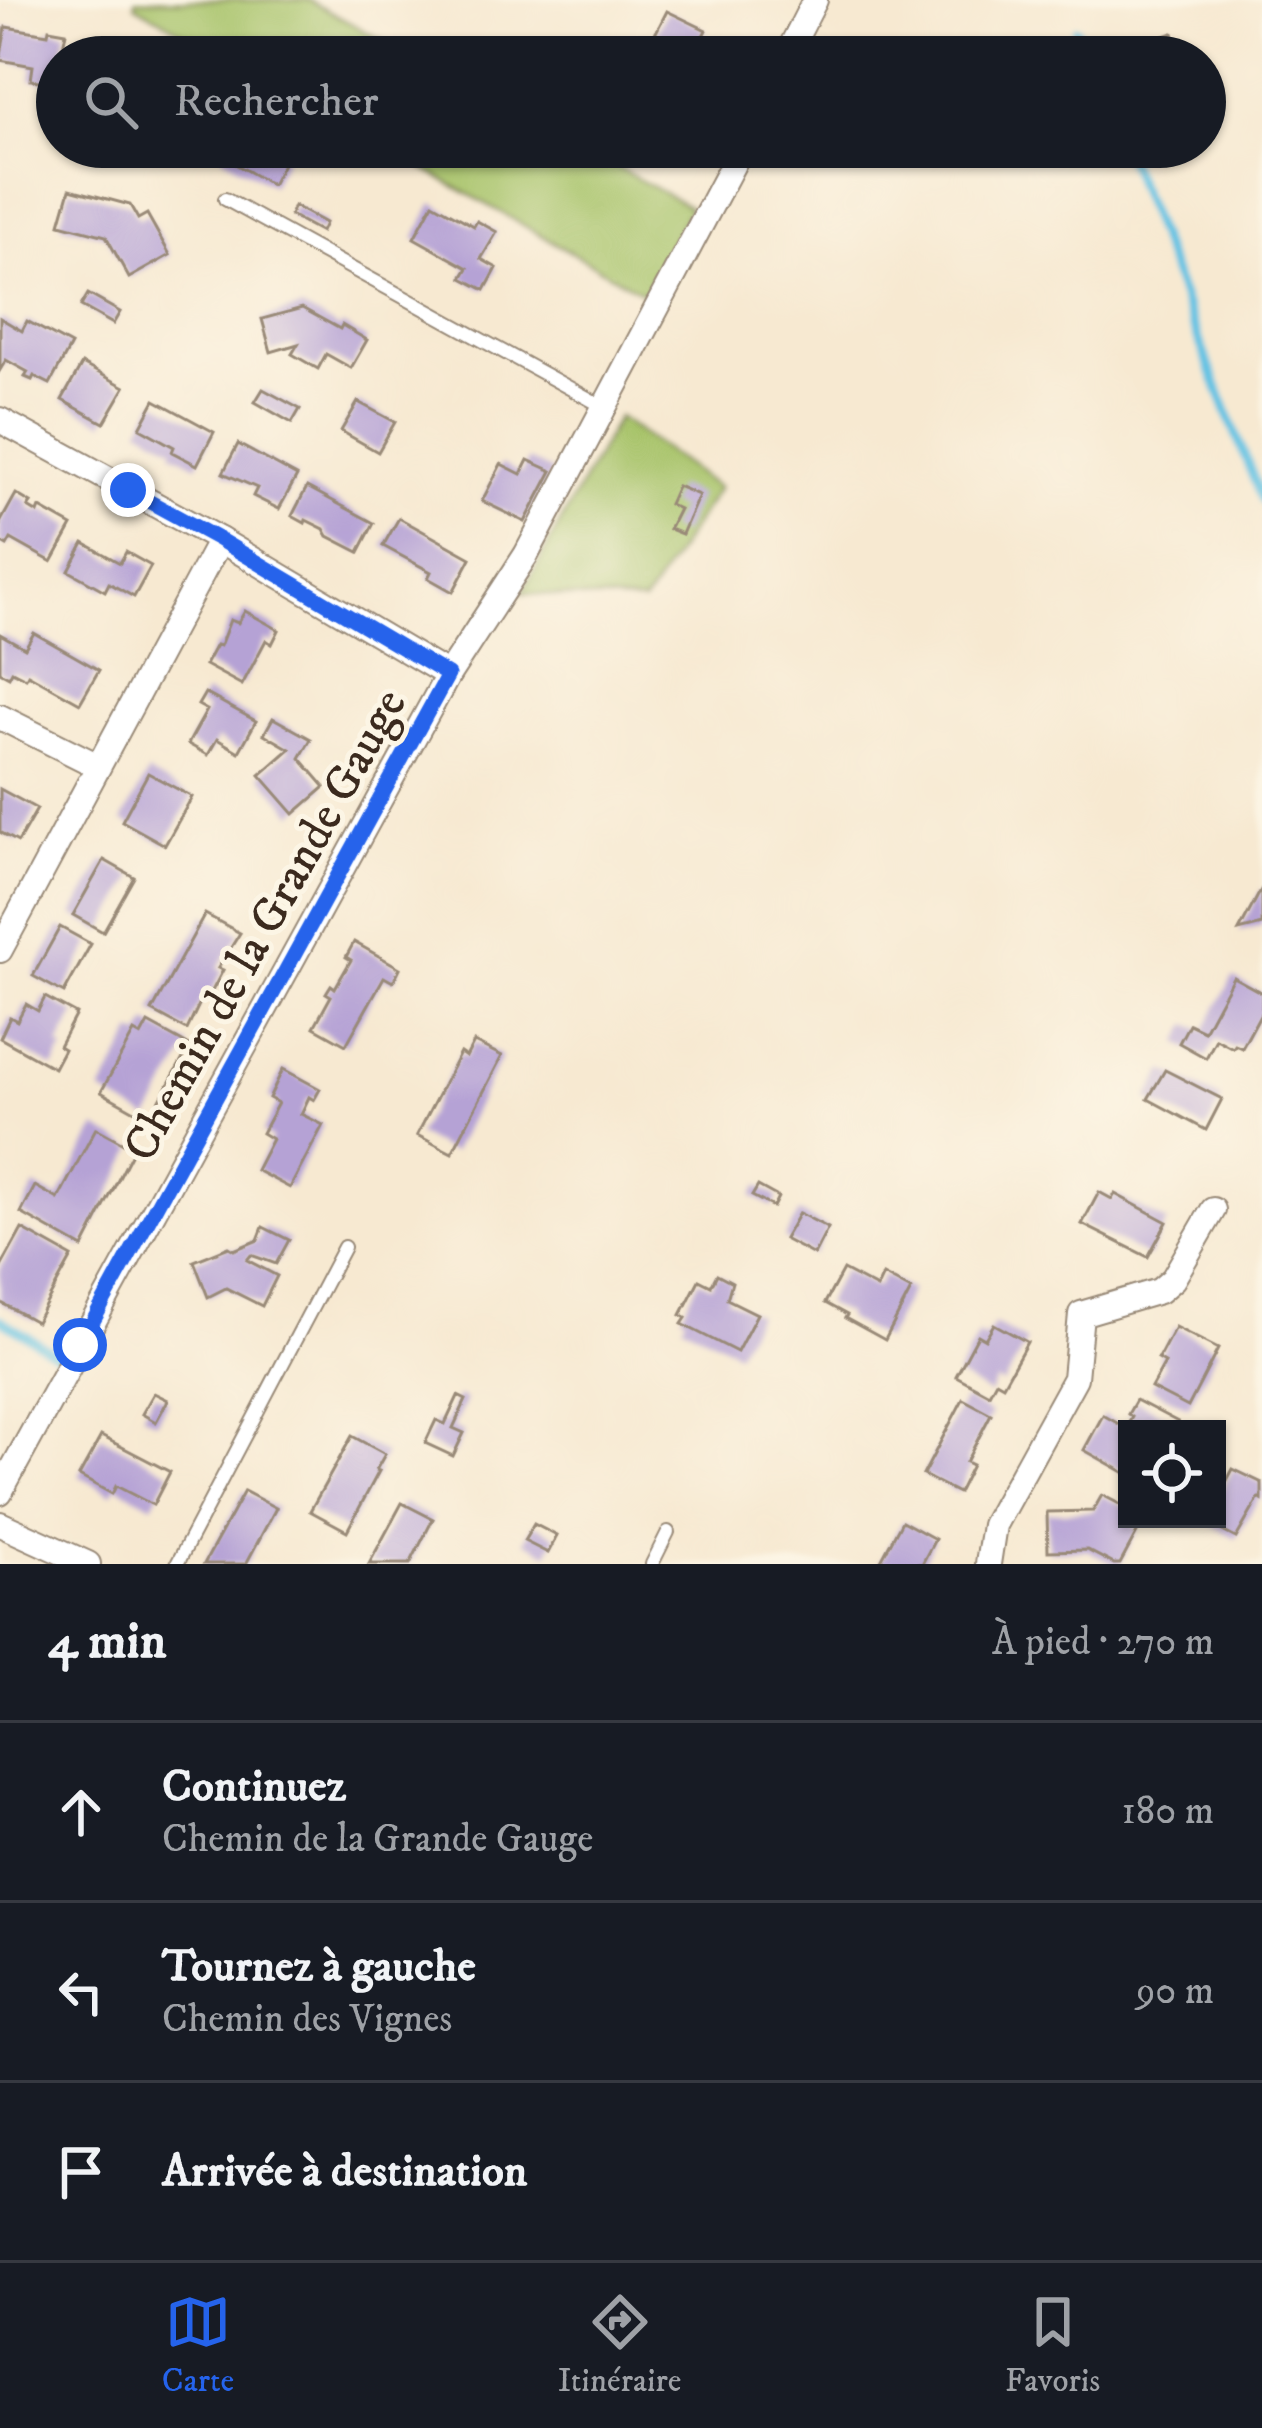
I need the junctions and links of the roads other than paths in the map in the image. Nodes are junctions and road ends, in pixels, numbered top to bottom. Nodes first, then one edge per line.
1 (814, 0) edge
2 (796, 36) edge
3 (731, 168) edge
4 (225, 199) dead end
5 (604, 407) junction
6 (0, 421) edge
7 (220, 540) junction
8 (448, 675) junction
9 (0, 717) edge
10 (98, 766) junction
11 (0, 950) edge
12 (1213, 1210) dead end
13 (344, 1247) dead end
14 (0, 1492) edge
15 (0, 1524) edge
16 (668, 1532) dead end
17 (88, 1564) edge
18 (177, 1564) edge
19 (652, 1564) edge
20 (988, 1564) edge

1 - 2 street
3 - 5 street, Chemin de la Grande Gauge
4 - 5 lane
5 - 8 street, Chemin de la Grande Gauge
6 - 7 street
7 - 8 street
7 - 10 street
8 - 14 street, Chemin de la Grande Gauge
9 - 10 street
10 - 11 street
12 - 20 street
13 - 18 lane
15 - 17 street
16 - 19 lane

